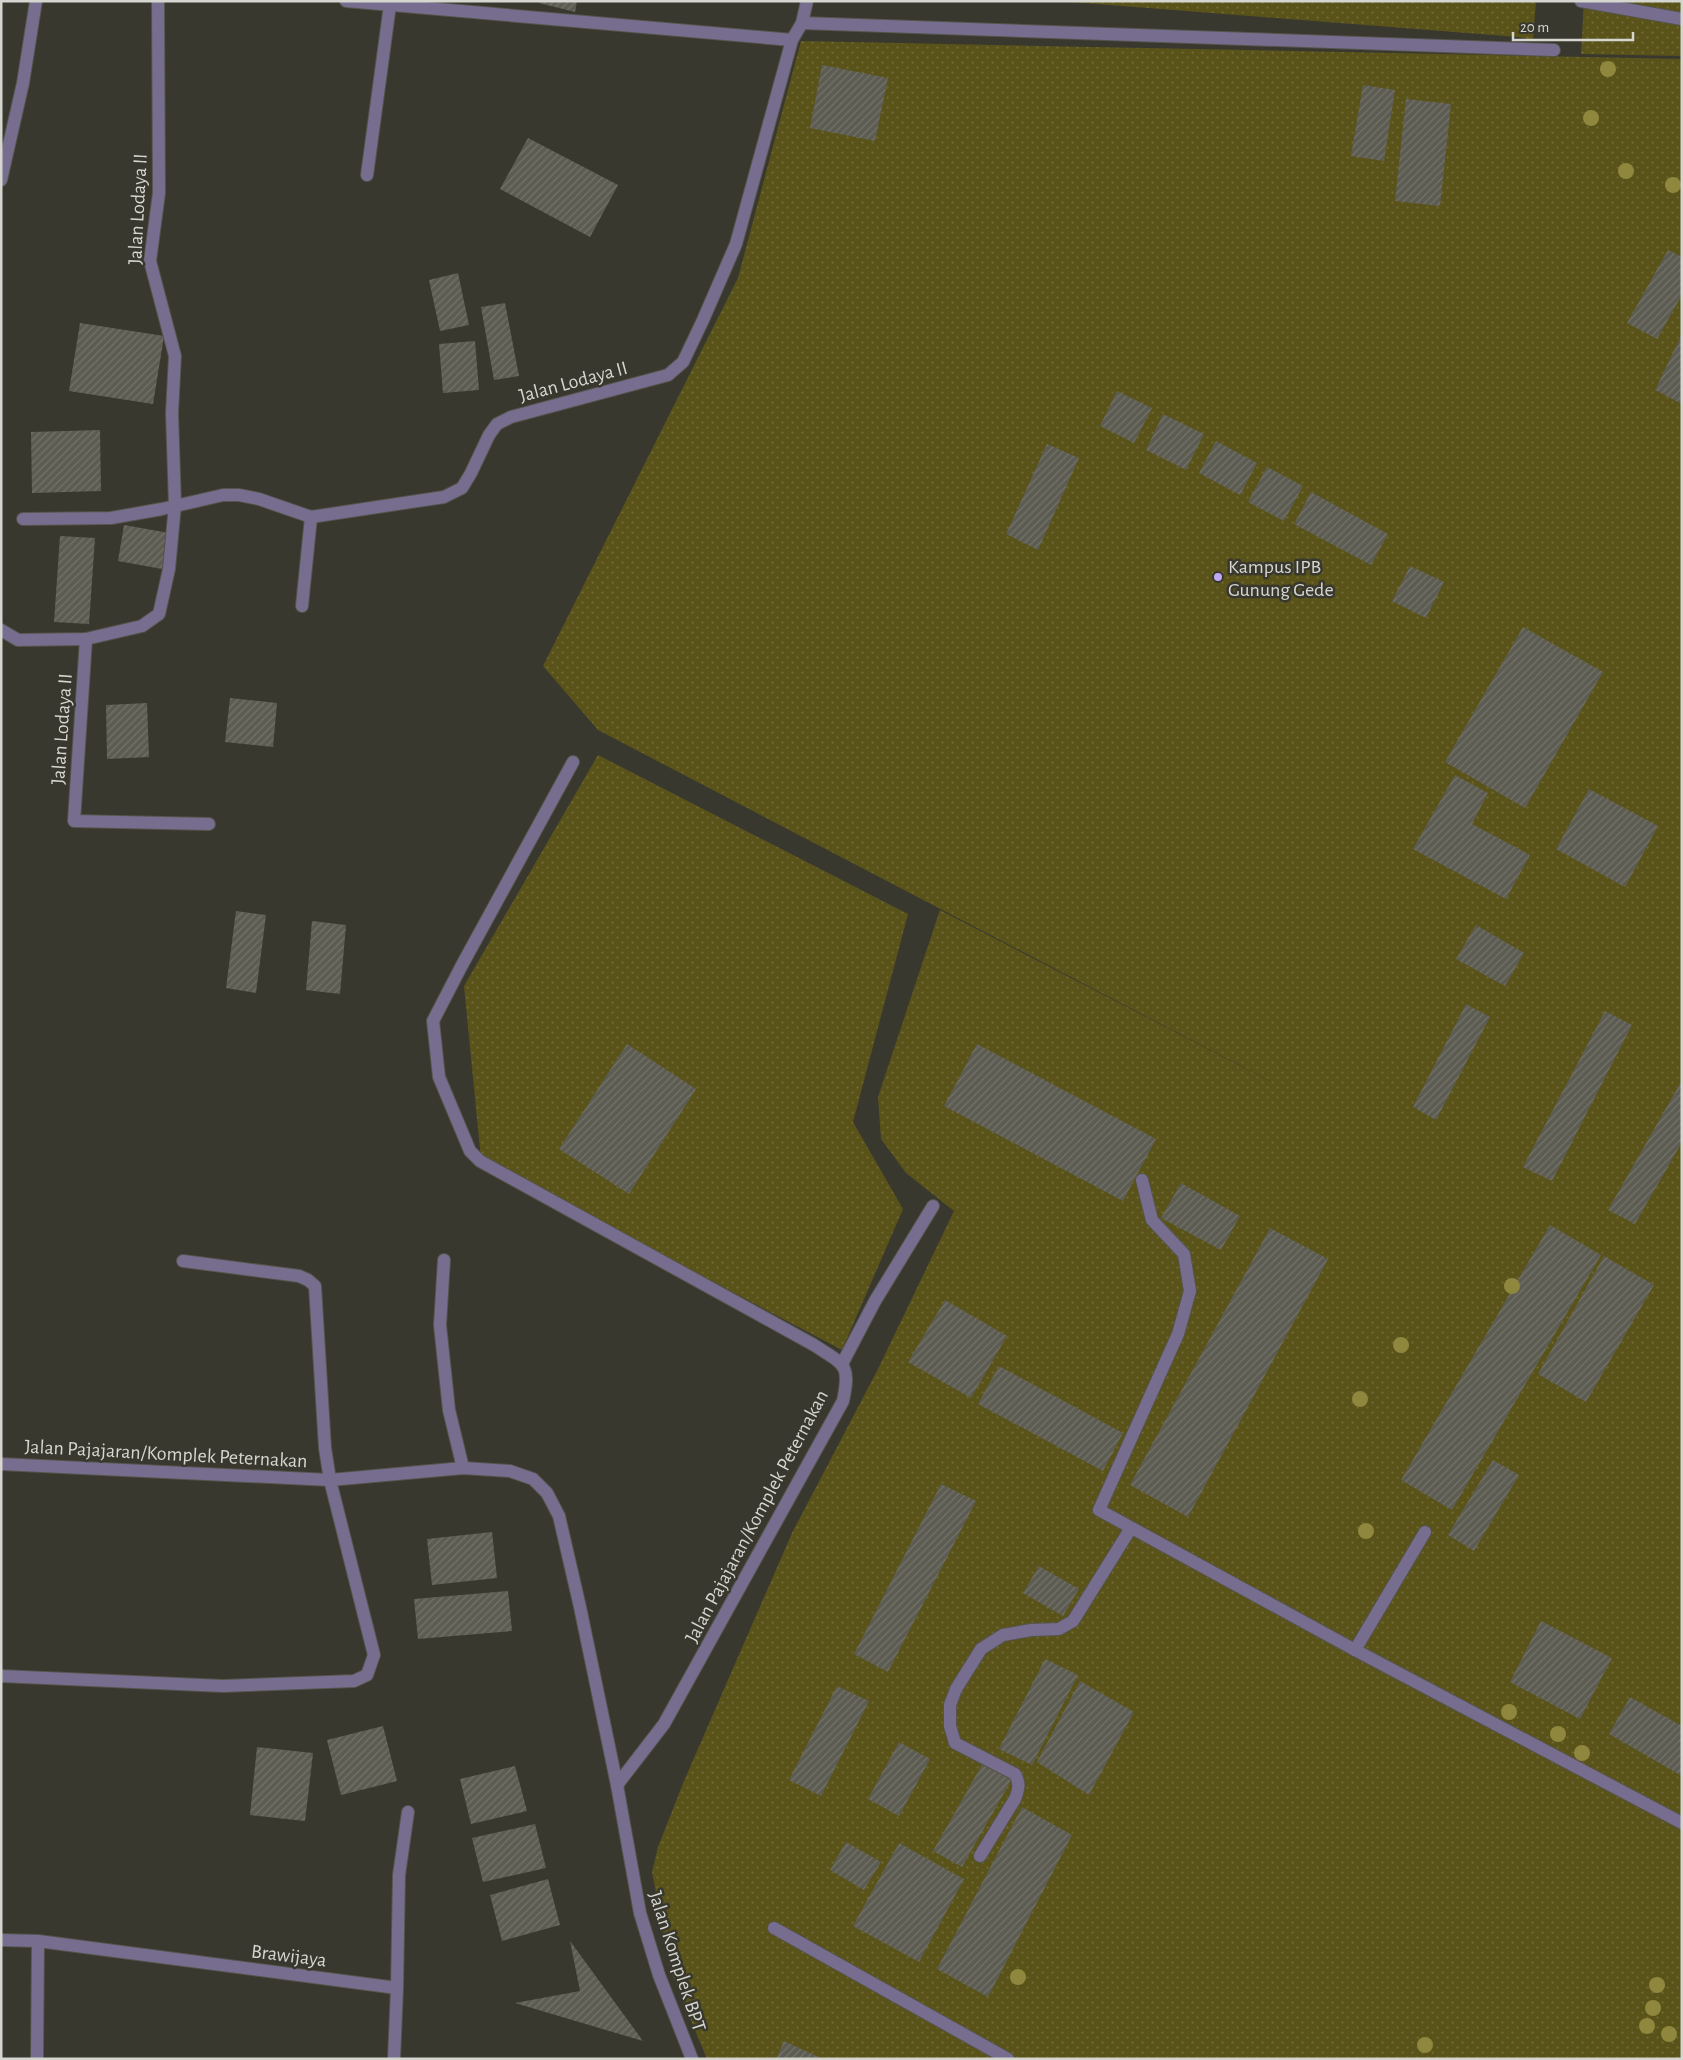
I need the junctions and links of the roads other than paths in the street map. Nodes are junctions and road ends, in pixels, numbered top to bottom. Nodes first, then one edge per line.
1 (36, 1) edge
2 (158, 1) edge
3 (346, 1) edge
4 (807, 1) edge
5 (1581, 1) edge
6 (390, 5) junction
7 (1682, 19) edge
8 (802, 23) junction
9 (792, 40) junction
10 (1554, 50) dead end
11 (367, 175) dead end
12 (1, 180) edge
13 (175, 505) junction
14 (311, 517) junction
15 (23, 519) dead end
16 (302, 606) dead end
17 (1, 630) edge
18 (86, 640) junction
19 (573, 762) dead end
20 (209, 824) dead end
21 (1142, 1180) dead end
22 (933, 1206) dead end
23 (444, 1260) dead end
24 (183, 1261) dead end
25 (842, 1364) junction
26 (1, 1464) edge
27 (463, 1468) junction
28 (330, 1480) junction
29 (1131, 1528) junction
30 (1425, 1532) dead end
31 (1355, 1650) junction
32 (1, 1676) edge
33 (617, 1786) junction
34 (408, 1812) dead end
35 (1682, 1823) edge
36 (980, 1856) dead end
37 (774, 1928) dead end
38 (1, 1940) edge
39 (38, 1941) junction
40 (397, 1988) junction
41 (37, 2059) edge
42 (394, 2059) edge
43 (692, 2059) edge
44 (1008, 2059) edge

1 - 12 street
2 - 13 street, Jalan Lodaya II
3 - 6 street
4 - 8 street, Jalan Lodaya II
5 - 7 street
6 - 9 street
6 - 11 street
8 - 9 street, Jalan Lodaya II
8 - 10 street
9 - 14 street, Jalan Lodaya II
13 - 14 street, Jalan Lodaya II
13 - 15 street
13 - 18 street, Jalan Lodaya II
14 - 16 street
17 - 18 street, Jalan Lodaya II
18 - 20 street, Jalan Lodaya II
19 - 25 street
21 - 29 street
22 - 25 street
23 - 27 street
24 - 28 street, Jalan Pajajaran/Komplek Peternakan
25 - 33 street, Jalan Pajajaran/Komplek Peternakan
26 - 28 street, Jalan Pajajaran/Komplek Peternakan
27 - 28 street, Jalan Pajajaran/Komplek Peternakan
27 - 33 street, Jalan Pajajaran/Komplek Peternakan
28 - 32 street, Jalan Pajajaran/Komplek Peternakan
29 - 31 street
29 - 36 street
30 - 31 street
31 - 35 street
33 - 43 street, Jalan Komplek BPT
34 - 40 street
37 - 44 street
38 - 39 street, Brawijaya
39 - 40 street, Brawijaya
39 - 41 street
40 - 42 street

